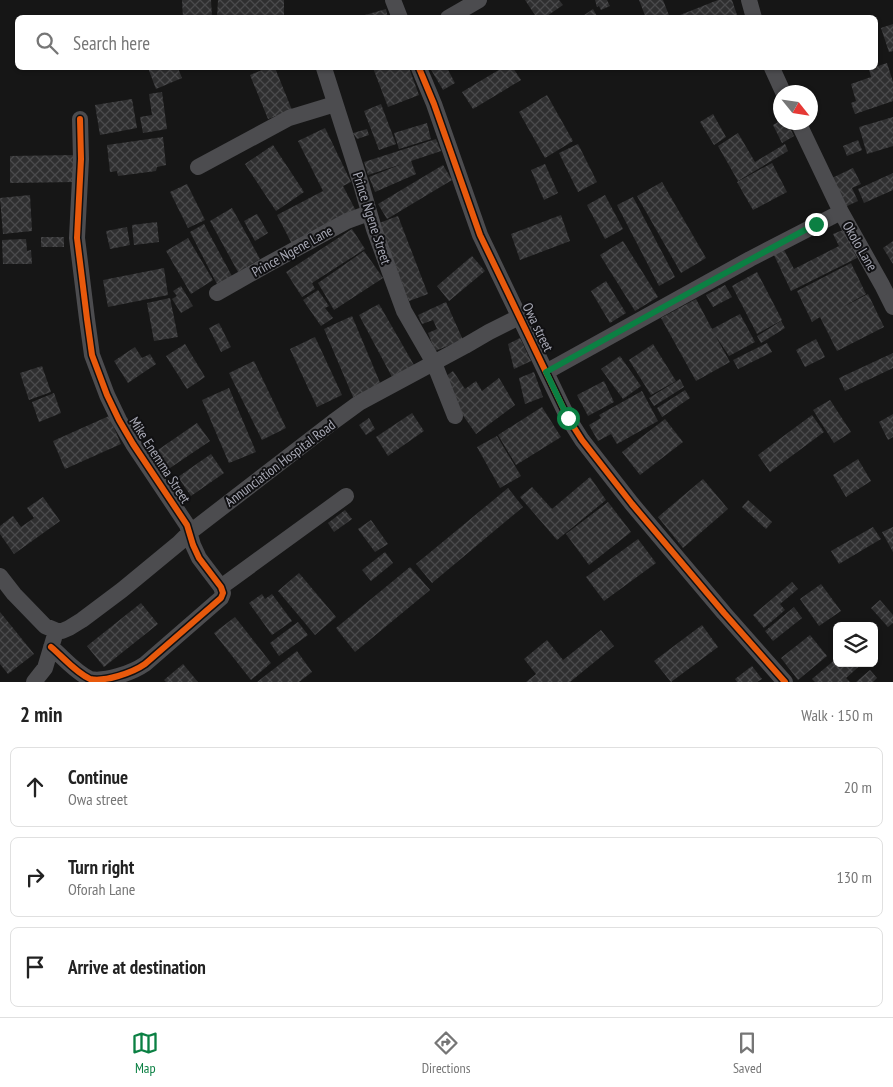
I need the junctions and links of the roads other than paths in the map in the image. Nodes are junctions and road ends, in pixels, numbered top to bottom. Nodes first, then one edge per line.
1 (393, 0) edge
2 (479, 0) edge
3 (749, 0) edge
4 (399, 15) edge
5 (453, 15) edge
6 (753, 15) edge
7 (325, 70) edge
8 (420, 70) edge
9 (773, 70) edge
10 (780, 85) edge
11 (335, 104) junction
12 (80, 119) dead end
13 (802, 130) edge
14 (198, 167) dead end
15 (840, 212) junction
16 (369, 213) junction
17 (217, 293) dead end
18 (893, 307) edge
19 (519, 317) junction
20 (434, 363) junction
21 (546, 372) junction
22 (455, 416) dead end
23 (346, 496) dead end
24 (189, 533) junction
25 (0, 576) edge
26 (221, 588) junction
27 (57, 631) junction
28 (51, 647) junction
29 (34, 682) edge
30 (785, 682) edge

1 - 4 street
2 - 5 street
3 - 6 street
7 - 11 street, Prince Ngene Street
8 - 19 street, Owa street
9 - 10 street
11 - 14 street
11 - 16 street, Prince Ngene Street
12 - 24 street, Mike Enemma Street
13 - 15 street, Okolo Lane
15 - 18 street, Okolo Lane
15 - 21 street
16 - 17 street, Prince Ngene Lane
16 - 20 street, Prince Ngene Street
19 - 20 street, Annunciation Hospital Road
19 - 21 street, Owa street
20 - 22 street, Prince Ngene Street
20 - 24 street, Annunciation Hospital Road
21 - 30 street, Owa street
23 - 26 street
24 - 26 street, Mike Enemma Street
24 - 27 street, Annunciation Hospital Road
25 - 27 street
26 - 28 street
27 - 28 street
28 - 29 street

